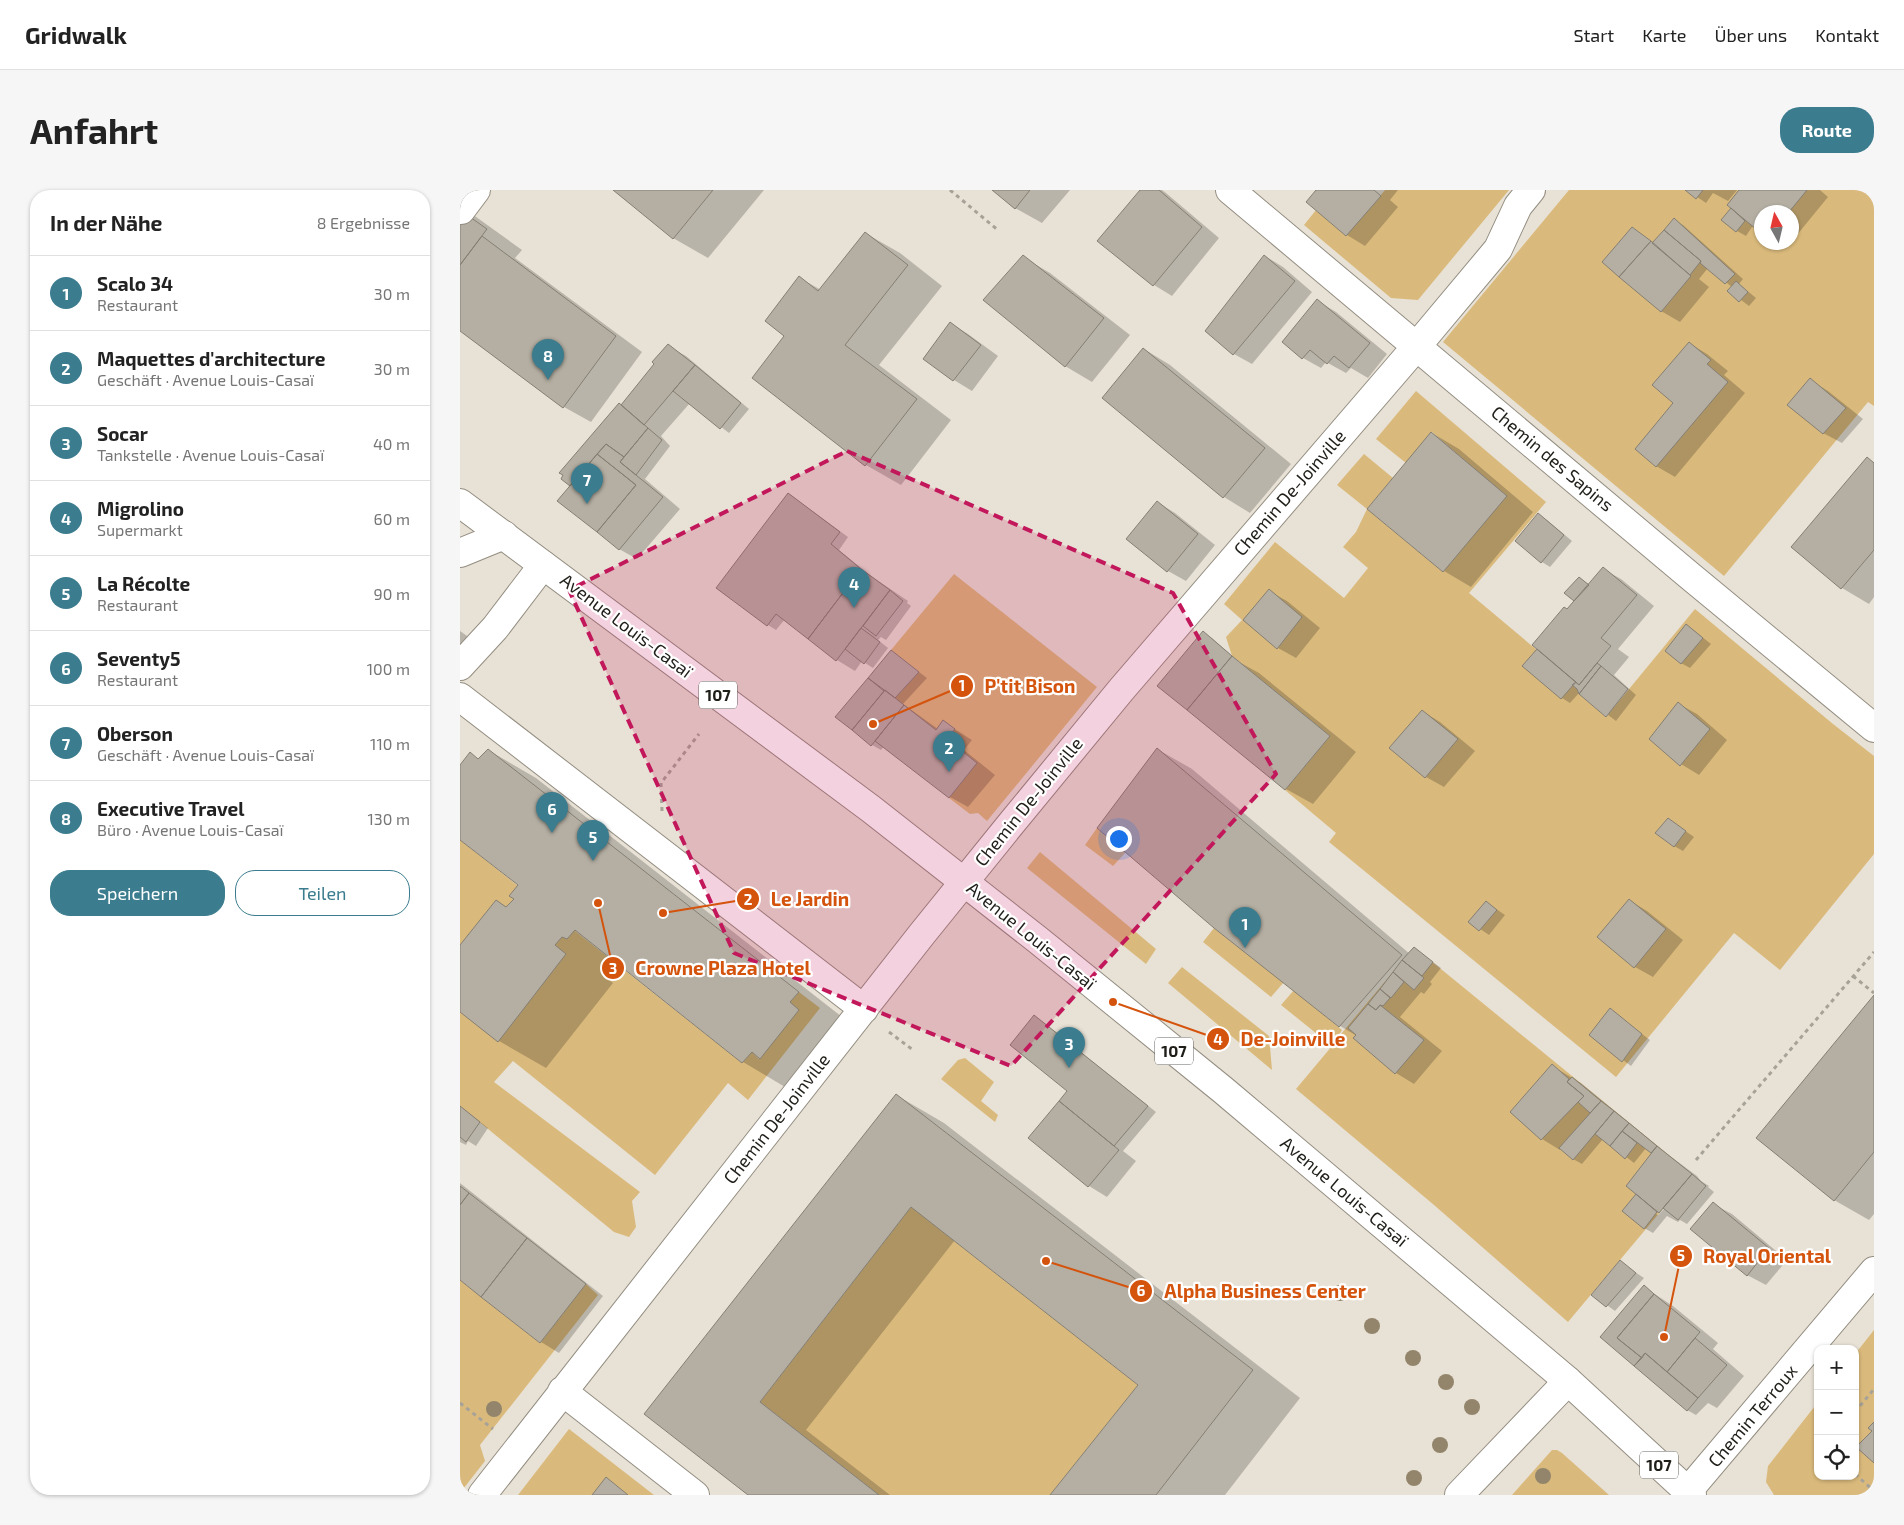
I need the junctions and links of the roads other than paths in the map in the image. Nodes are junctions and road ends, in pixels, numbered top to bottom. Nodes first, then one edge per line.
1 (1230, 190) edge
2 (1531, 190) edge
3 (1416, 346) junction
4 (460, 503) edge
5 (504, 535) junction
6 (460, 553) edge
7 (543, 565) junction
8 (460, 666) edge
9 (460, 696) edge
10 (1874, 728) edge
11 (963, 882) junction
12 (864, 1008) junction
13 (1874, 1271) edge
14 (1568, 1381) junction
15 (562, 1391) junction
16 (1690, 1493) edge
17 (482, 1495) edge
18 (695, 1495) edge
19 (1459, 1495) edge

1 - 3 street, Chemin des Sapins
2 - 3 street, Chemin De-Joinville
3 - 10 street, Chemin des Sapins
3 - 11 street, Chemin De-Joinville
4 - 5 street, Avenue Louis-Casaï / 107
5 - 6 street
5 - 7 street, Avenue Louis-Casaï / 107
7 - 8 street
7 - 11 street, Avenue Louis-Casaï / 107
9 - 12 street
11 - 12 street, Chemin De-Joinville
11 - 14 street, Avenue Louis-Casaï / 107
12 - 15 street, Chemin De-Joinville
13 - 16 street, Chemin Terroux
14 - 16 street, Avenue Louis-Casaï / 107
14 - 19 street
15 - 17 street, Chemin De-Joinville
15 - 18 street

